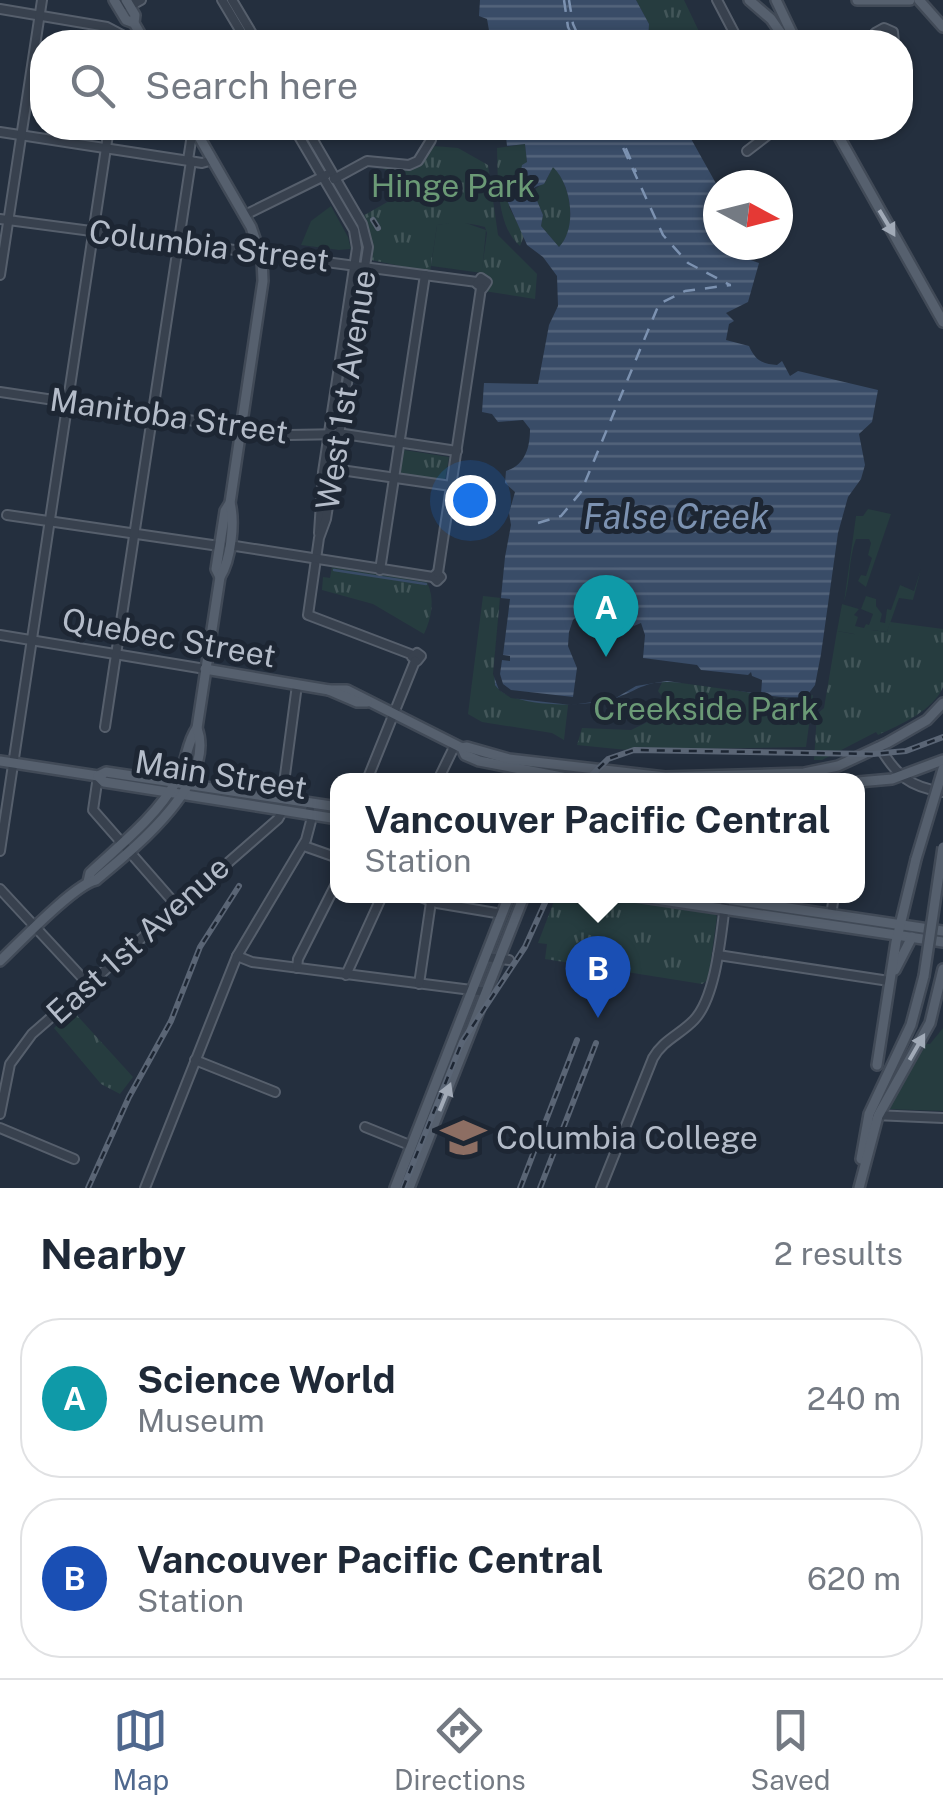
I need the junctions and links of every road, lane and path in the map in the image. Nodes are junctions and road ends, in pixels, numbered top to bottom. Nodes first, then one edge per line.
1 (42, 0) edge
2 (141, 0) edge
3 (222, 0) edge
4 (232, 0) edge
5 (716, 0) edge
6 (748, 0) edge
7 (776, 0) edge
8 (860, 0) edge
9 (910, 0) edge
10 (919, 0) edge
11 (124, 2) edge
12 (0, 9) edge
13 (40, 15) junction
14 (130, 22) junction
15 (107, 27) junction
16 (943, 27) edge
17 (38, 30) edge
18 (111, 30) edge
19 (136, 30) edge
20 (239, 30) edge
21 (250, 30) edge
22 (732, 30) edge
23 (778, 30) edge
24 (790, 30) edge
25 (30, 82) edge
26 (0, 132) edge
27 (22, 135) junction
28 (30, 136) edge
29 (57, 140) edge
30 (107, 140) edge
31 (192, 140) edge
32 (201, 140) edge
33 (302, 140) edge
34 (312, 140) edge
35 (431, 140) dead end
36 (761, 140) edge
37 (839, 140) edge
38 (106, 147) junction
39 (747, 151) dead end
40 (190, 160) junction
41 (212, 160) junction
42 (328, 176) junction
43 (245, 215) junction
44 (4, 220) edge
45 (93, 231) junction
46 (179, 242) junction
47 (260, 252) junction
48 (361, 265) junction
49 (425, 274) junction
50 (0, 276) edge
51 (943, 322) edge
52 (0, 392) edge
53 (67, 402) junction
54 (152, 415) junction
55 (242, 428) junction
56 (339, 434) junction
57 (328, 435) junction
58 (399, 442) junction
59 (456, 451) junction
60 (334, 469) junction
61 (394, 477) junction
62 (452, 486) junction
63 (7, 515) dead end
64 (49, 521) junction
65 (134, 534) junction
66 (319, 538) junction
67 (224, 546) junction
68 (316, 559) junction
69 (380, 570) junction
70 (0, 635) edge
71 (32, 640) junction
72 (116, 653) junction
73 (205, 669) junction
74 (298, 685) junction
75 (943, 703) edge
76 (394, 715) junction
77 (105, 728) dead end
78 (879, 746) junction
79 (459, 747) junction
80 (943, 760) edge
81 (0, 761) edge
82 (13, 763) junction
83 (558, 764) junction
84 (943, 769) edge
85 (370, 773) edge
86 (442, 773) edge
87 (529, 773) edge
88 (556, 773) edge
89 (632, 773) edge
90 (800, 773) edge
91 (98, 776) junction
92 (900, 777) junction
93 (865, 781) edge
94 (181, 787) junction
95 (169, 792) junction
96 (943, 792) edge
97 (280, 798) junction
98 (305, 801) junction
99 (330, 806) edge
100 (278, 809) junction
101 (312, 814) junction
102 (330, 817) edge
103 (122, 843) junction
104 (304, 846) junction
105 (943, 848) edge
106 (0, 851) edge
107 (130, 852) junction
108 (330, 855) edge
109 (88, 882) junction
110 (0, 889) edge
111 (330, 897) edge
112 (379, 903) edge
113 (432, 903) edge
114 (438, 903) edge
115 (506, 903) edge
116 (522, 903) edge
117 (726, 903) edge
118 (743, 903) edge
119 (747, 903) edge
120 (833, 903) edge
121 (177, 906) junction
122 (502, 914) junction
123 (830, 915) junction
124 (36, 928) junction
125 (899, 930) junction
126 (943, 931) edge
127 (912, 936) junction
128 (943, 942) edge
129 (718, 955) junction
130 (237, 956) junction
131 (485, 957) junction
132 (504, 960) junction
133 (0, 961) edge
134 (297, 968) junction
135 (943, 969) edge
136 (346, 975) junction
137 (889, 981) junction
138 (420, 984) junction
139 (89, 985) junction
140 (472, 990) junction
141 (486, 992) junction
142 (195, 1060) junction
143 (877, 1065) dead end
144 (275, 1092) dead end
145 (0, 1114) edge
146 (873, 1115) junction
147 (943, 1118) edge
148 (0, 1128) edge
149 (365, 1128) dead end
150 (412, 1146) junction
151 (74, 1159) dead end
152 (859, 1187) edge
153 (145, 1188) edge
154 (395, 1188) edge
155 (409, 1188) edge
156 (601, 1188) edge

1 - 13 street
2 - 11 street
3 - 20 street
4 - 21 street
5 - 22 street
6 - 23 main road
7 - 24 main road
8 - 9 main road
10 - 16 main road
11 - 14 main road
12 - 13 street
13 - 15 street
13 - 17 street
14 - 15 street
14 - 19 main road
15 - 18 street
25 - 27 street
26 - 27 street
27 - 28 street
27 - 44 street
29 - 38 street
30 - 38 street
31 - 40 street
32 - 41 main road
33 - 42 street, West 1st Avenue
34 - 42 street, West 1st Avenue
35 - 42 street
36 - 39 street
37 -> 51 main road
38 - 40 street
38 - 45 street
40 - 41 street
40 - 46 street
41 - 43 main road
42 - 43 street
42 - 48 street, West 1st Avenue
43 - 47 main road
44 - 45 street, Columbia Street
44 - 50 street
45 - 46 street, Columbia Street
45 - 53 street
46 - 47 street, Columbia Street
46 - 54 street
47 - 48 street, Columbia Street
47 - 55 main road
48 - 49 street, Columbia Street
48 - 56 street, West 1st Avenue
48 - 57 street, West 1st Avenue
49 - 58 street
49 - 59 street, Columbia Street
52 - 53 street, Manitoba Street
53 - 54 street, Manitoba Street
53 - 64 street
54 - 55 street, Manitoba Street
54 - 65 street
55 - 57 street, Manitoba Street
55 - 67 main road
56 - 57 street, Manitoba Street
56 - 58 street, Manitoba Street
56 - 60 street, West 1st Avenue
57 - 66 street, West 1st Avenue
58 - 59 street, Manitoba Street
58 - 61 street
59 - 62 street
60 - 61 street
60 - 66 street, West 1st Avenue
61 - 62 street
61 - 69 street
62 - 69 street
63 - 64 street
64 - 65 street
64 - 71 street
65 - 67 street
65 - 72 street
66 - 68 street
67 - 68 street
67 - 73 main road
68 - 69 street
68 - 76 street
70 - 71 street, Quebec Street
71 - 72 street, Quebec Street
71 - 82 street
72 - 73 street, Quebec Street
72 - 77 street
73 - 74 main road, Quebec Street
73 - 94 main road
74 - 76 main road, Quebec Street
74 - 97 street
75 - 78 main road, Quebec Street
76 - 79 main road, Quebec Street
76 - 85 street
78 - 90 main road, Quebec Street
78 - 92 street
79 - 83 main road, Quebec Street
79 - 86 street
79 - 87 main road, Quebec Street
80 - 92 main road
81 - 82 main road, Main Street
82 - 91 main road, Main Street
82 - 106 street
83 - 88 main road
83 - 89 main road, Quebec Street
84 - 125 main road, bridge
91 - 94 main road, Main Street
91 - 95 main road, Main Street
91 - 103 street
92 - 93 main road
92 - 96 street
94 - 95 main road, Main Street
94 - 97 main road, Main Street
94 - 100 main road, Main Street
94 - 107 main road
95 - 103 main road
97 - 98 main road, Main Street
98 - 99 main road, Main Street
98 - 101 street
100 - 101 main road, Main Street
100 - 121 street, East 1st Avenue
101 - 102 main road, Main Street
101 - 104 street
103 - 107 street
103 - 109 main road
104 - 108 street
104 - 130 street
105 - 146 main road, bridge
107 - 109 main road
107 - 121 street
109 - 124 main road
110 - 124 street
111 - 134 street
112 - 136 street
113 - 138 street
114 - 122 street
115 - 122 main road
116 - 132 main road
117 - 129 street
118 - 125 main road
119 - 123 main road
120 - 123 street
121 - 139 street, East 1st Avenue
122 - 131 main road
123 - 125 main road
124 - 133 main road
124 - 139 street
125 - 126 main road
125 - 127 main road
125 - 137 main road
127 - 128 main road
127 - 137 main road
129 - 137 street
129 - 156 street
130 - 134 street
130 - 142 street
131 - 132 street
131 - 140 main road
132 - 141 main road
134 - 136 street
146 -> 135 main road
136 - 138 street
137 - 143 main road
138 - 140 street
139 - 145 street, East 1st Avenue
140 - 141 street
140 - 150 main road
155 -> 141 main road
142 - 144 street
142 - 153 street
146 - 147 street
146 - 152 main road
148 - 151 street
149 - 150 street
150 - 154 main road

